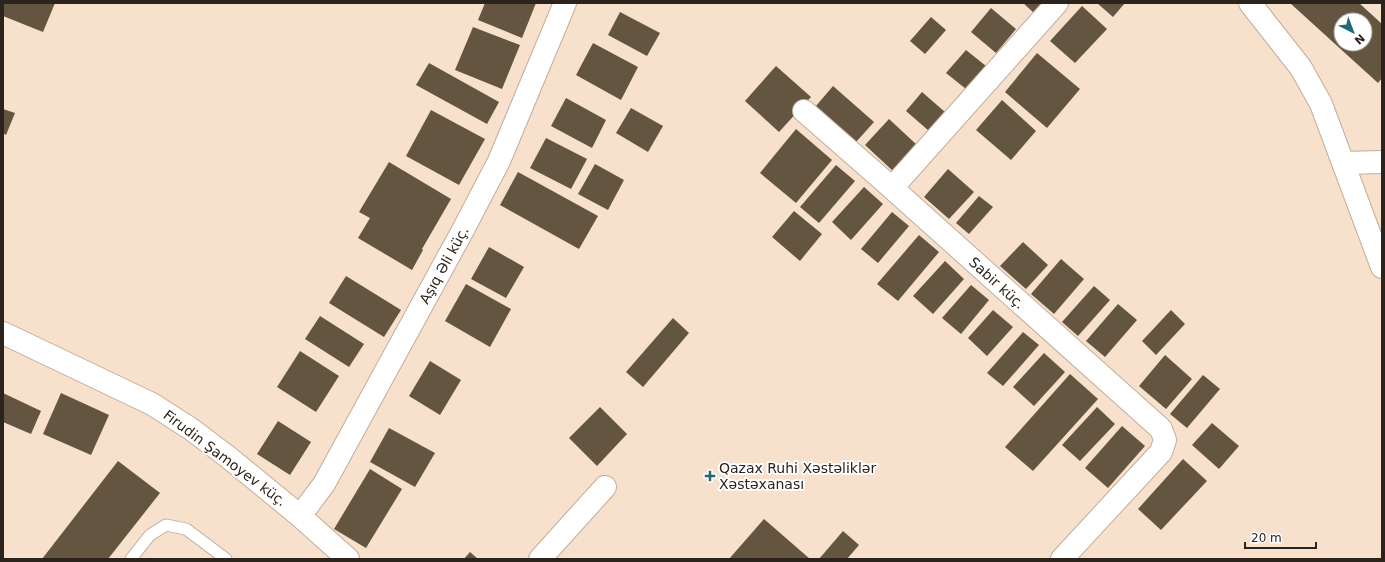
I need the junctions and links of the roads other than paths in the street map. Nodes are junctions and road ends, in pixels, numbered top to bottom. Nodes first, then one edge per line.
1 (565, 3) edge
2 (1056, 3) edge
3 (1250, 3) edge
4 (804, 111) dead end
5 (1382, 162) edge
6 (1343, 163) junction
7 (892, 188) junction
8 (1382, 267) edge
9 (3, 333) edge
10 (606, 487) dead end
11 (300, 516) junction
12 (132, 559) edge
13 (226, 559) edge
14 (348, 559) edge
15 (540, 559) edge
16 (1062, 559) edge

1 - 11 street, Aşıq Əli küç.
2 - 7 street
3 - 6 street
4 - 7 street, Sabir küç.
5 - 6 street
6 - 8 street
7 - 16 street, Sabir küç.
9 - 11 street, Firudin Şamoyev küç.
10 - 15 street
11 - 14 street, Firudin Şamoyev küç.
12 - 13 lane

